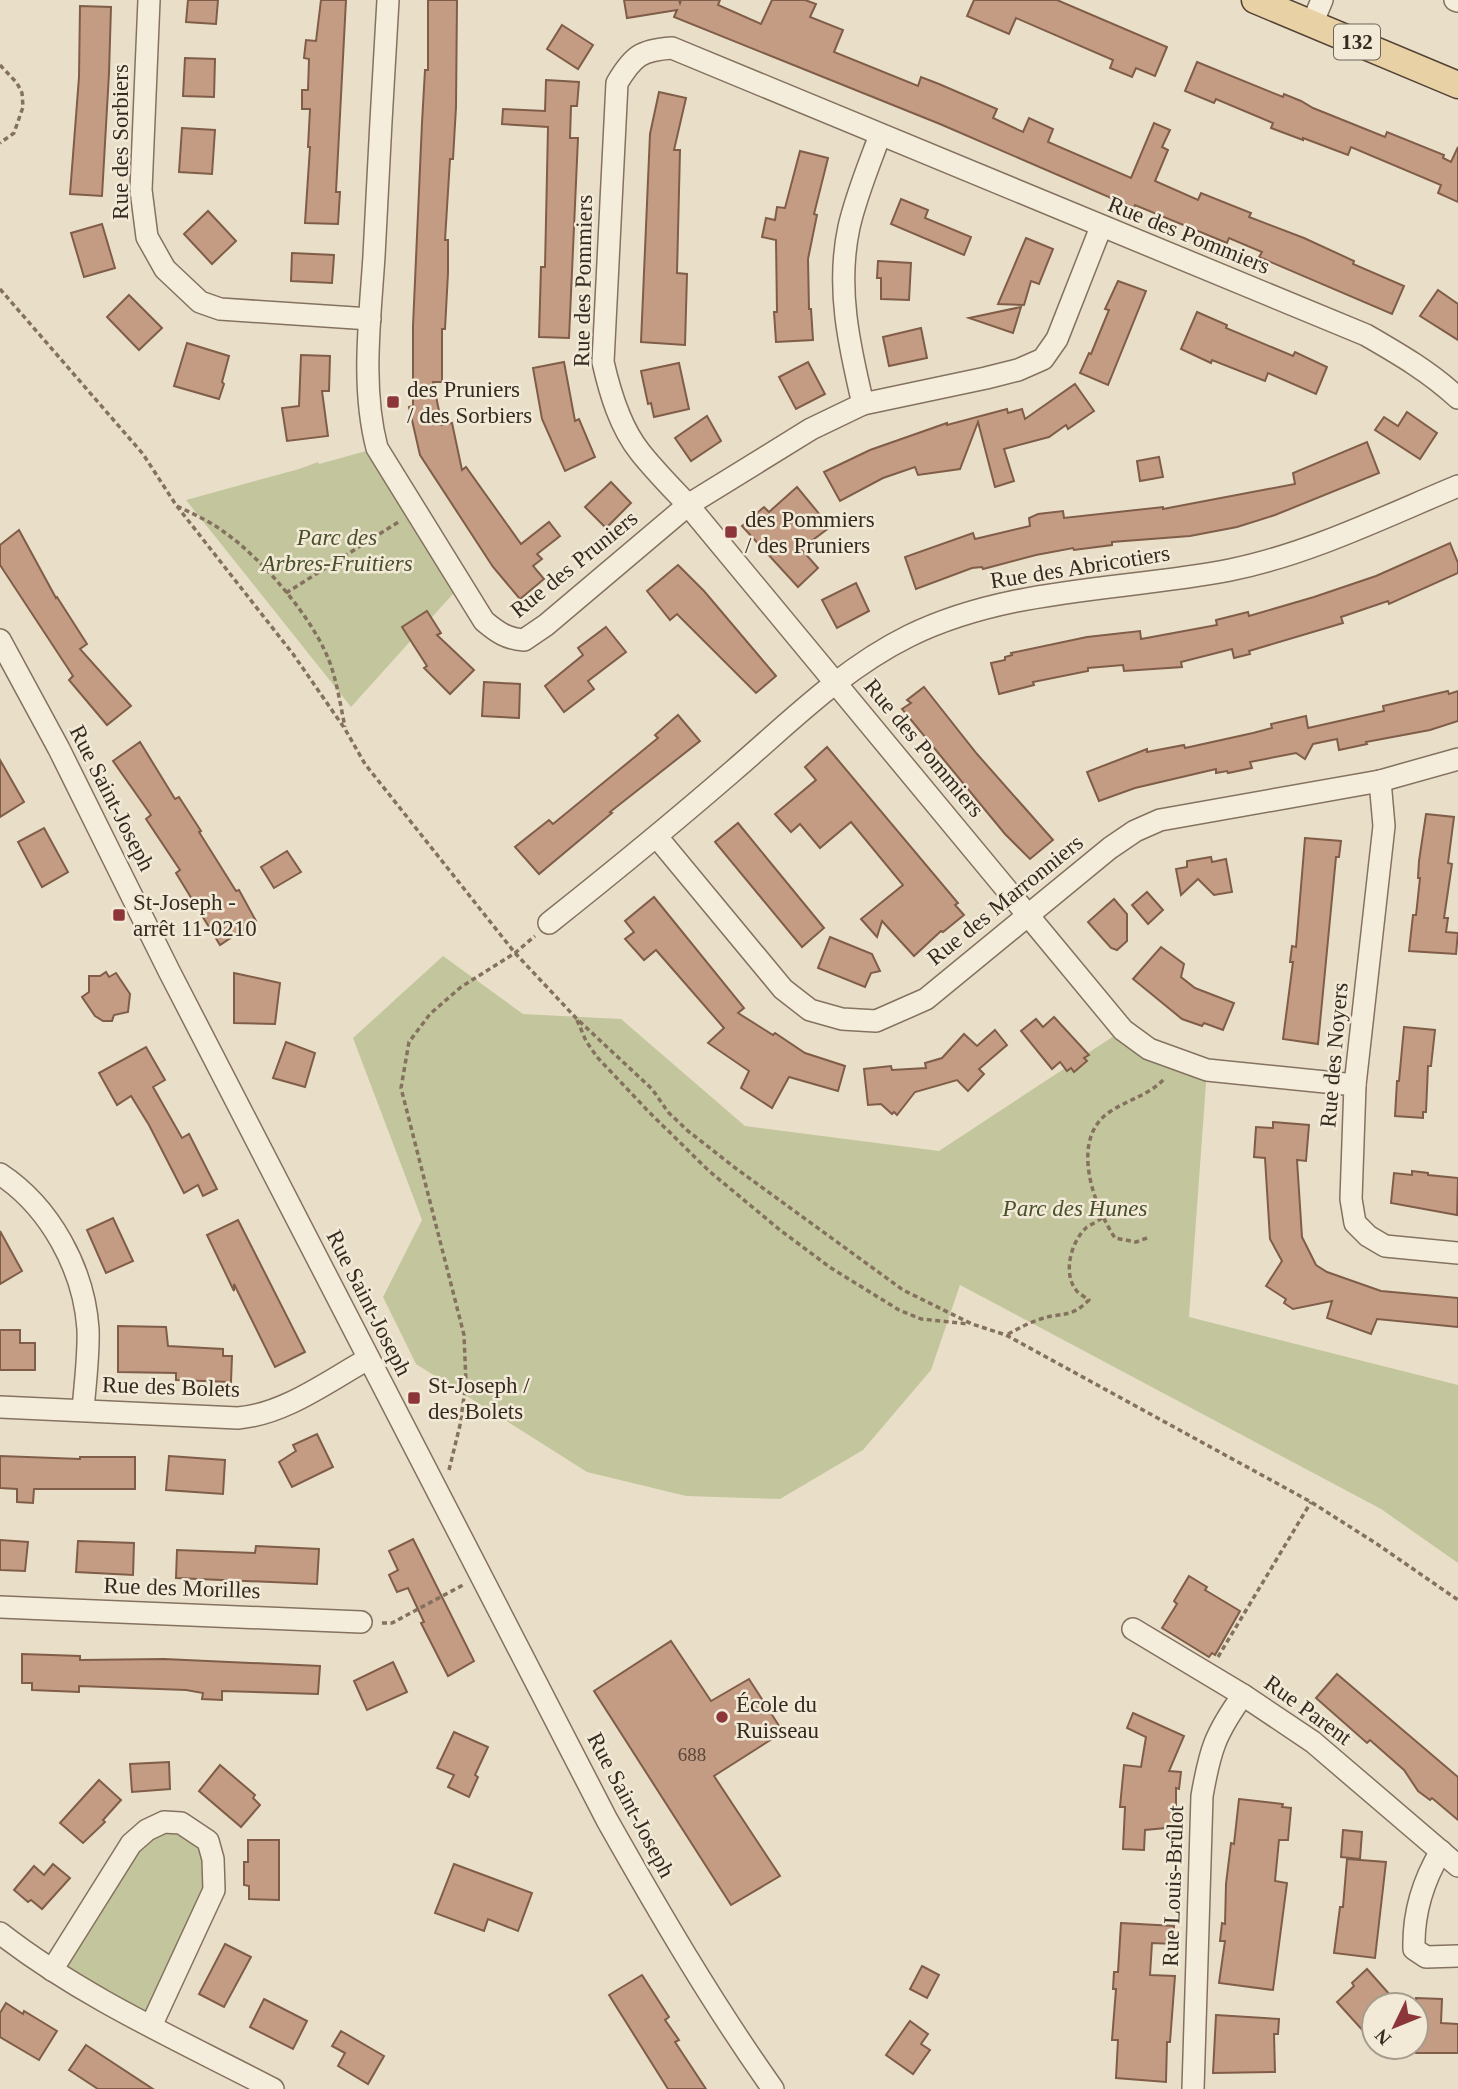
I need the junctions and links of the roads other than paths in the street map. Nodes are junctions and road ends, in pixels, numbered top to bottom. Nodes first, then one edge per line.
1 (149, 0) edge
2 (388, 0) edge
3 (1255, 0) edge
4 (1317, 12) edge
5 (1458, 85) edge
6 (880, 135) junction
7 (1101, 227) junction
8 (370, 319) junction
9 (1458, 398) edge
10 (863, 404) junction
11 (1458, 486) edge
12 (688, 505) junction
13 (0, 640) edge
14 (835, 683) junction
15 (1458, 759) edge
16 (1380, 781) junction
17 (657, 836) junction
18 (1028, 913) junction
19 (550, 923) dead end
20 (1355, 1085) junction
21 (0, 1174) edge
22 (1458, 1253) edge
23 (368, 1359) junction
24 (0, 1407) edge
25 (83, 1410) junction
26 (0, 1607) edge
27 (361, 1622) road end
28 (1133, 1629) dead end
29 (1242, 1696) junction
30 (1441, 1851) junction
31 (1458, 1866) edge
32 (0, 1933) edge
33 (1458, 1956) edge
34 (52, 1970) junction
35 (150, 2026) junction
36 (273, 2089) edge
37 (773, 2089) edge
38 (1193, 2089) edge

1 - 8 street, Rue des Sorbiers
2 - 8 street, Rue des Pruniers
3 - 4 main road, 132
4 - 5 main road, 132
6 - 7 street, Rue des Pommiers
6 - 10 street
6 - 12 street, Rue des Pommiers
7 - 9 street, Rue des Pommiers
7 - 10 street, Rue des Pruniers
8 - 12 street, Rue des Pruniers
10 - 12 street, Rue des Pruniers
11 - 14 street, Rue des Abricotiers
12 - 14 street, Rue des Pommiers
13 - 23 street, Rue Saint-Joseph
14 - 17 street, Rue des Abricotiers
14 - 18 street, Rue des Pommiers
15 - 16 street, Rue des Marronniers
16 - 18 street, Rue des Marronniers
16 - 20 street, Rue des Noyers
17 - 18 street, Rue des Marronniers
17 - 19 street, Rue des Abricotiers
18 - 20 street, Rue des Pommiers
20 - 22 street, Rue des Noyers
21 - 25 street
23 - 25 street, Rue des Bolets
23 - 37 street, Rue Saint-Joseph
24 - 25 street, Rue des Bolets
26 - 27 street, Rue des Morilles
28 - 29 street, Rue Parent
29 - 30 street, Rue Parent
29 - 38 street, Rue Louis-Brûlot
30 - 31 street, Rue Parent
30 - 33 street
32 - 34 street
34 - 35 street
34 - 35 street
35 - 36 street

